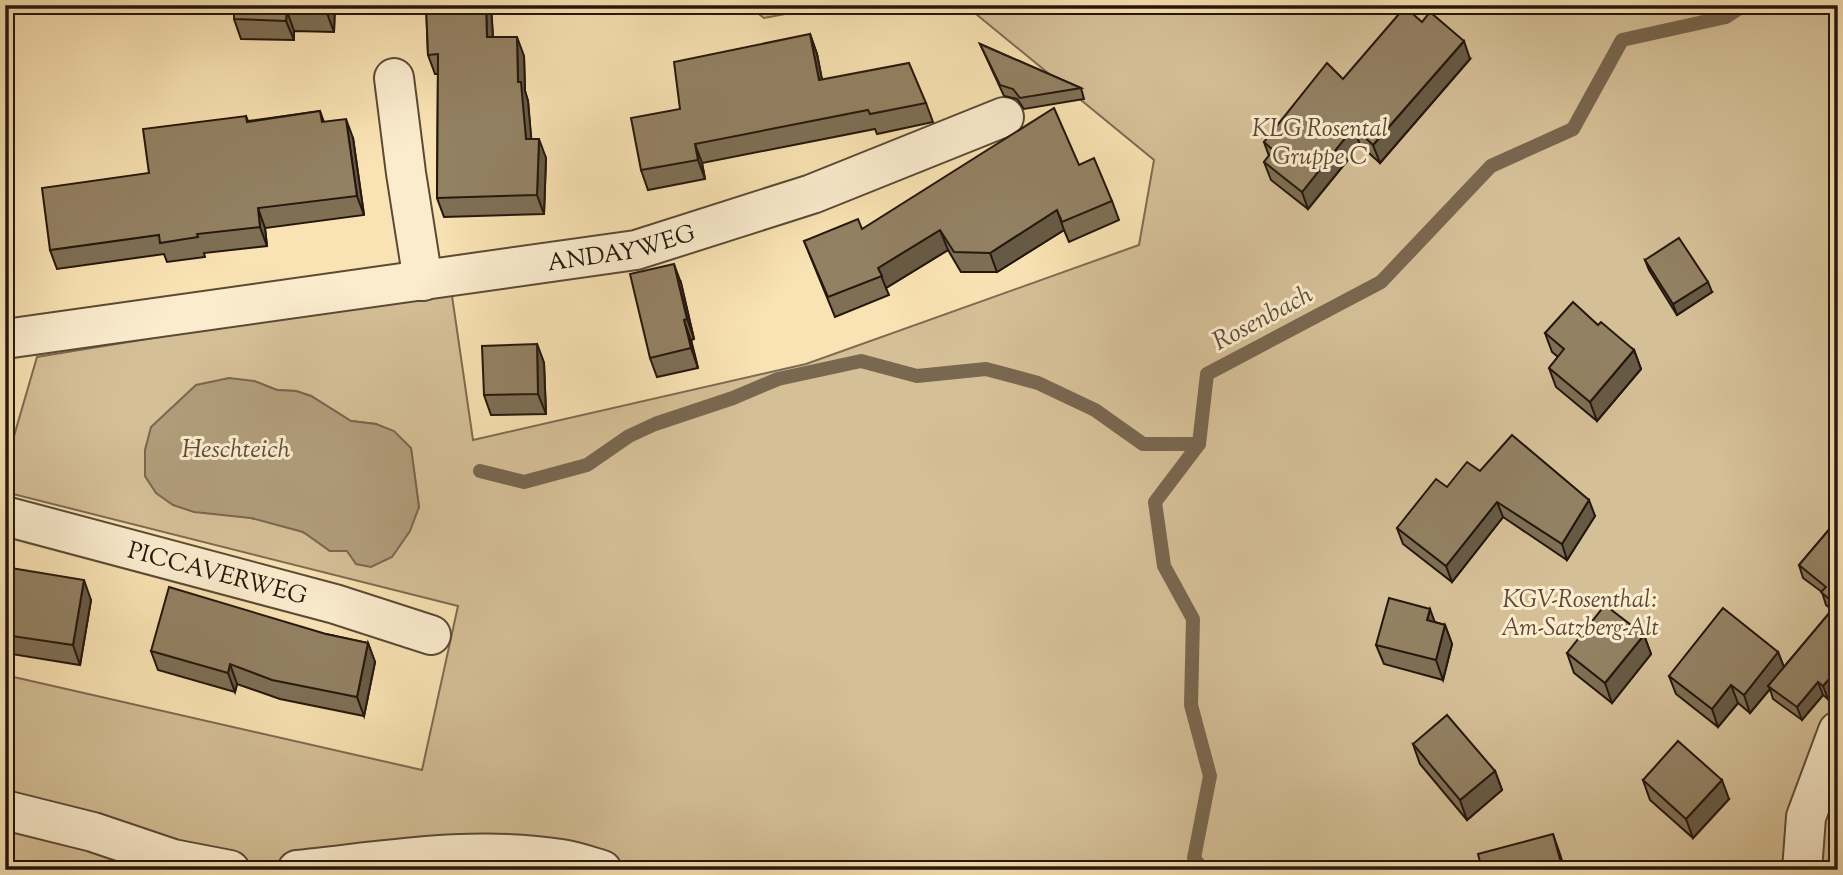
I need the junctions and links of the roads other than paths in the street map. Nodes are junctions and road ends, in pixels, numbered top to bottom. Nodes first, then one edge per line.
1 (394, 78) dead end
2 (1004, 117) dead end
3 (423, 282) junction
4 (5, 340) edge
5 (5, 516) edge
6 (431, 635) dead end
7 (1838, 730) edge
8 (5, 810) edge
9 (230, 870) edge
10 (297, 870) edge
11 (602, 870) edge
12 (1802, 870) edge

1 - 3 street
2 - 3 street, ANDAYWEG
3 - 4 street
5 - 6 street, PICCAVERWEG
7 - 12 street
8 - 9 street
10 - 11 street

